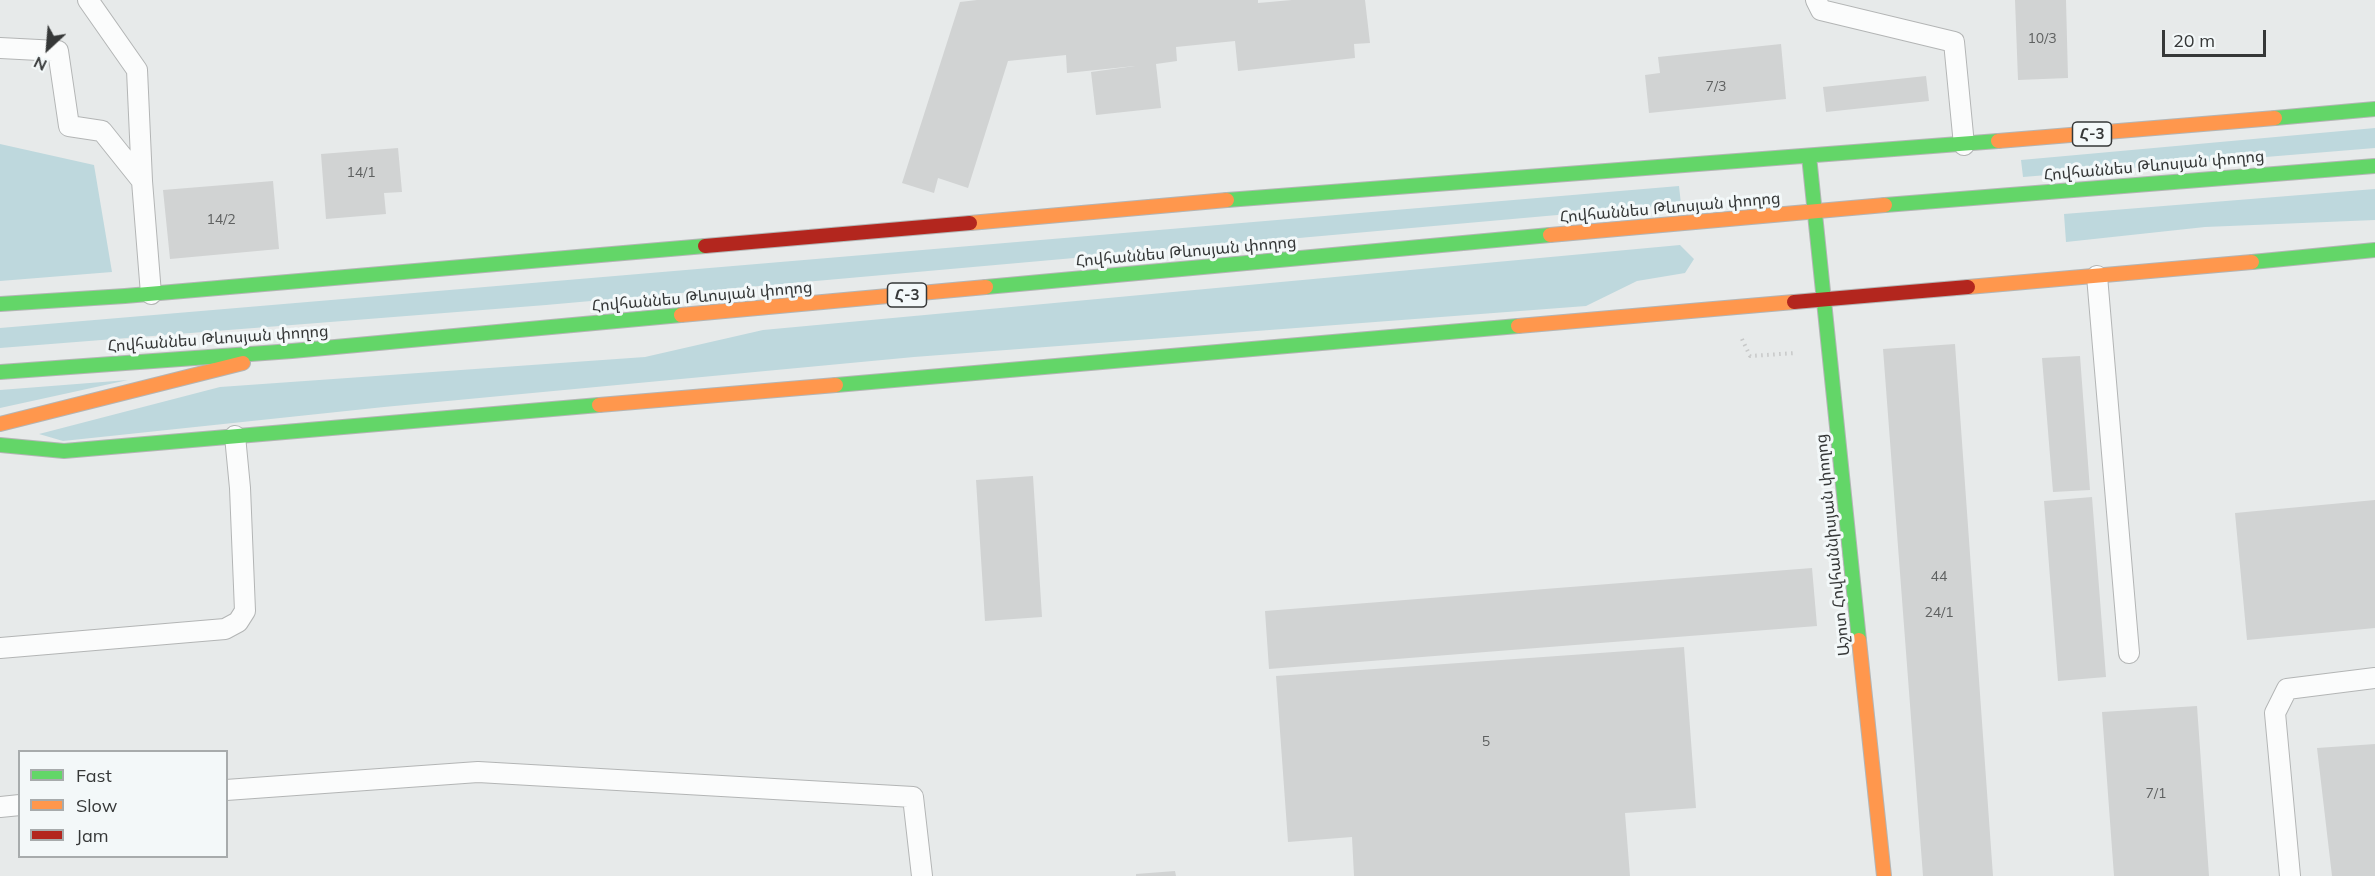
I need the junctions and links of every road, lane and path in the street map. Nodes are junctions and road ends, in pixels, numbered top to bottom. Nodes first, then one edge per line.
1 (88, 0) edge
2 (1816, 0) edge
3 (0, 48) edge
4 (2375, 109) edge
5 (1964, 145) junction
6 (1809, 156) junction
7 (2375, 165) edge
8 (142, 181) junction
9 (1814, 211) junction
10 (2375, 250) edge
11 (2097, 276) junction
12 (151, 294) junction
13 (1825, 299) junction
14 (0, 304) edge
15 (1740, 336) dead end
16 (292, 351) junction
17 (1799, 353) dead end
18 (0, 372) edge
19 (0, 424) edge
20 (235, 436) junction
21 (0, 445) edge
22 (0, 648) edge
23 (2129, 653) dead end
24 (2375, 678) edge
25 (228, 790) edge
26 (18, 805) edge
27 (0, 807) edge
28 (922, 876) edge
29 (1884, 876) edge
30 (2290, 876) edge

1 - 8 lane
2 - 5 lane
3 - 8 lane
4 - 5 main road, Հ-3
5 - 6 main road, Հ-3
6 - 9 main road, Աշոտ Հովհաննիսյան փողոց
6 - 12 main road, Հ-3
7 - 9 main road, Հովհաննես Թևոսյան փողոց / Հ-3
8 - 12 lane
9 - 13 main road, Աշոտ Հովհաննիսյան փողոց
9 - 16 main road, Հովհաննես Թևոսյան փողոց / Հ-3
10 - 11 main road
11 - 13 main road
11 - 23 lane
12 - 14 main road, Հ-3
13 - 20 main road
13 - 29 main road, Աշոտ Հովհաննիսյան փողոց
15 - 17 path
16 - 18 main road, Հովհաննես Թևոսյան փողոց / Հ-3
16 - 19 main road
20 - 21 main road
20 - 22 lane
24 - 30 lane
25 - 28 lane
26 - 27 lane

